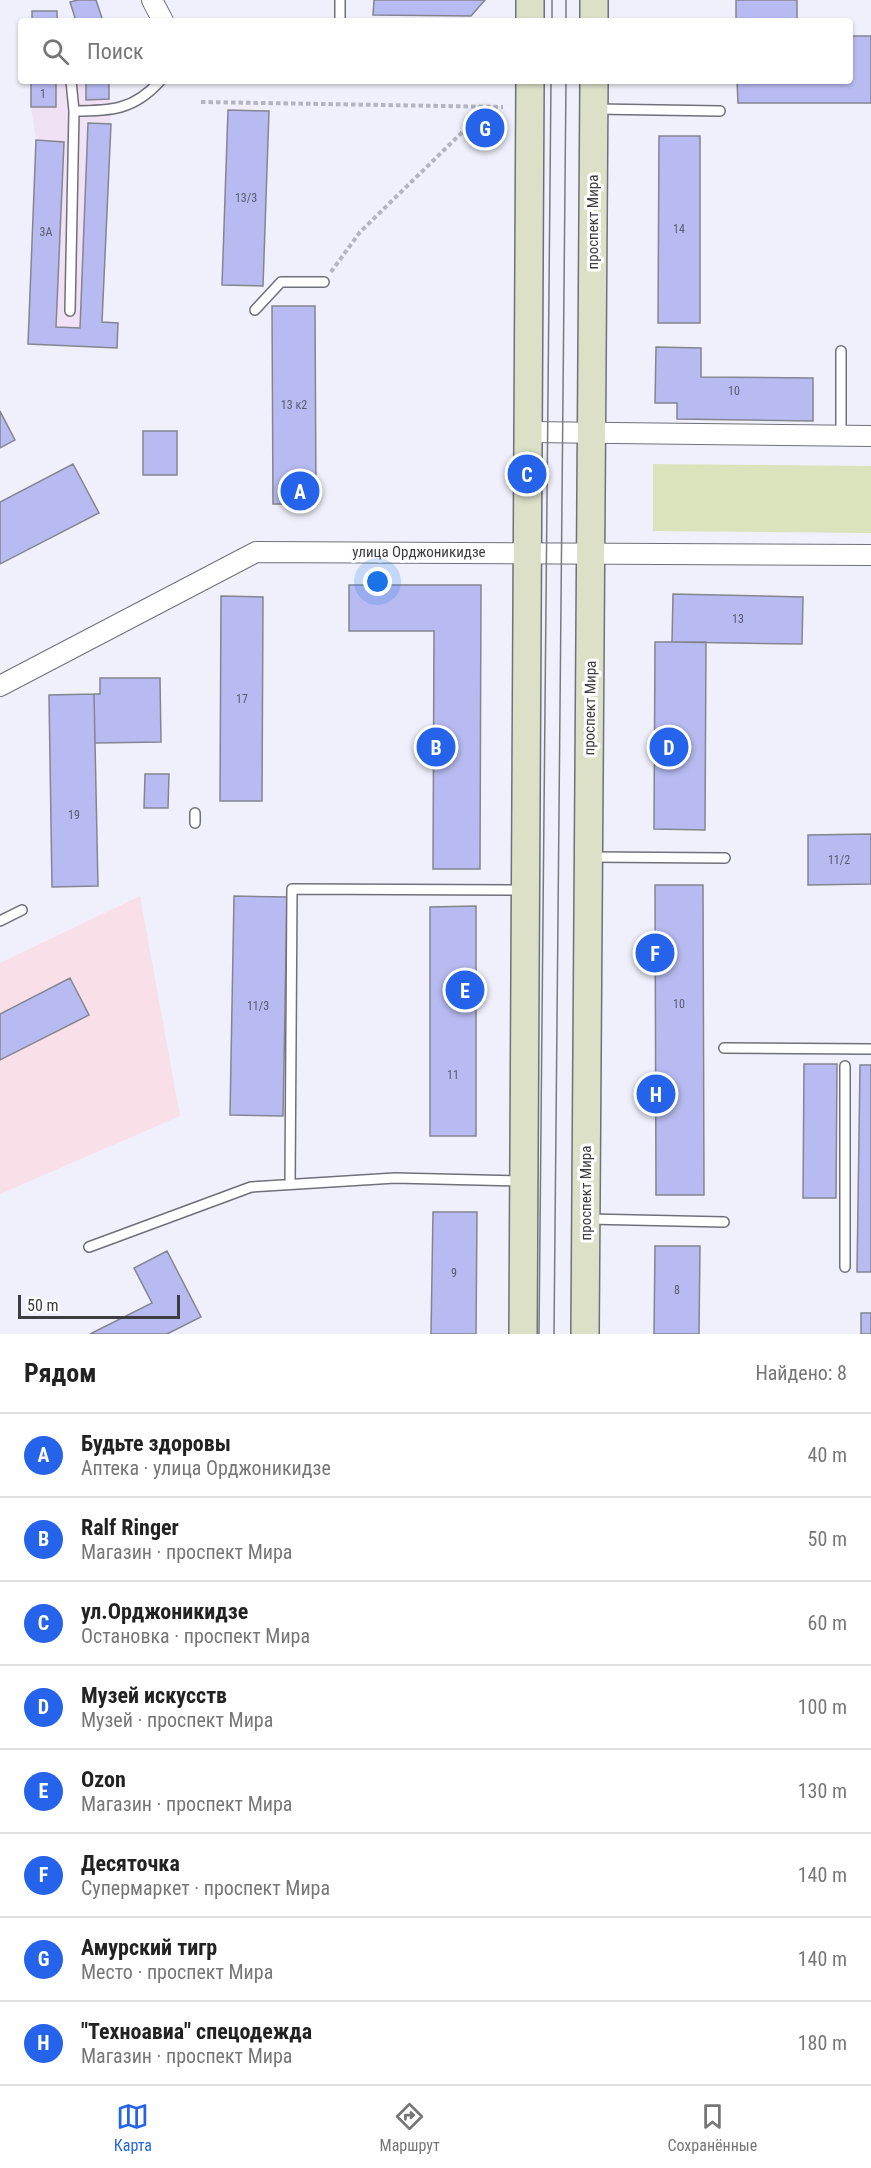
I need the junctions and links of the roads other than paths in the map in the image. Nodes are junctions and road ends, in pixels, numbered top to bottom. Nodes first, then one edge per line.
1 (152, 0) edge
2 (340, 0) edge
3 (530, 0) edge
4 (594, 0) edge
5 (161, 18) edge
6 (340, 18) edge
7 (530, 18) edge
8 (594, 18) edge
9 (71, 84) edge
10 (157, 84) edge
11 (530, 84) edge
12 (594, 84) edge
13 (593, 109) junction
14 (74, 111) junction
15 (720, 111) dead end
16 (324, 282) road end
17 (255, 310) dead end
18 (70, 311) dead end
19 (841, 351) dead end
20 (528, 432) junction
21 (591, 433) junction
22 (841, 436) junction
23 (871, 436) edge
24 (527, 553) junction
25 (591, 553) junction
26 (871, 555) edge
27 (0, 686) edge
28 (588, 856) junction
29 (725, 858) dead end
30 (525, 890) junction
31 (22, 910) dead end
32 (0, 921) edge
33 (724, 1048) dead end
34 (871, 1049) edge
35 (845, 1066) dead end
36 (525, 1181) junction
37 (290, 1184) junction
38 (586, 1219) junction
39 (724, 1222) dead end
40 (89, 1247) dead end
41 (845, 1267) dead end
42 (523, 1334) edge
43 (585, 1334) edge

1 - 5 street
2 - 6 lane
3 - 7 main road
4 - 8 main road
9 - 14 lane
10 - 14 lane
11 - 20 main road
12 - 13 main road, проспект Мира
13 - 15 lane
13 - 21 main road, проспект Мира
14 - 18 lane
16 - 17 lane
19 - 22 lane
20 - 21 street
20 - 24 main road
21 - 22 street
21 - 25 main road, проспект Мира
22 - 23 street
24 - 25 street, улица Орджоникидзе
24 - 27 street, улица Орджоникидзе
24 - 30 main road
25 - 26 street, улица Орджоникидзе
25 - 28 main road, проспект Мира
28 - 29 lane
28 - 38 main road, проспект Мира
30 - 36 main road
30 - 37 lane
31 - 32 lane
33 - 34 lane
35 - 41 lane
36 - 37 lane
36 - 42 main road
37 - 40 lane
38 - 39 lane
38 - 43 main road, проспект Мира

